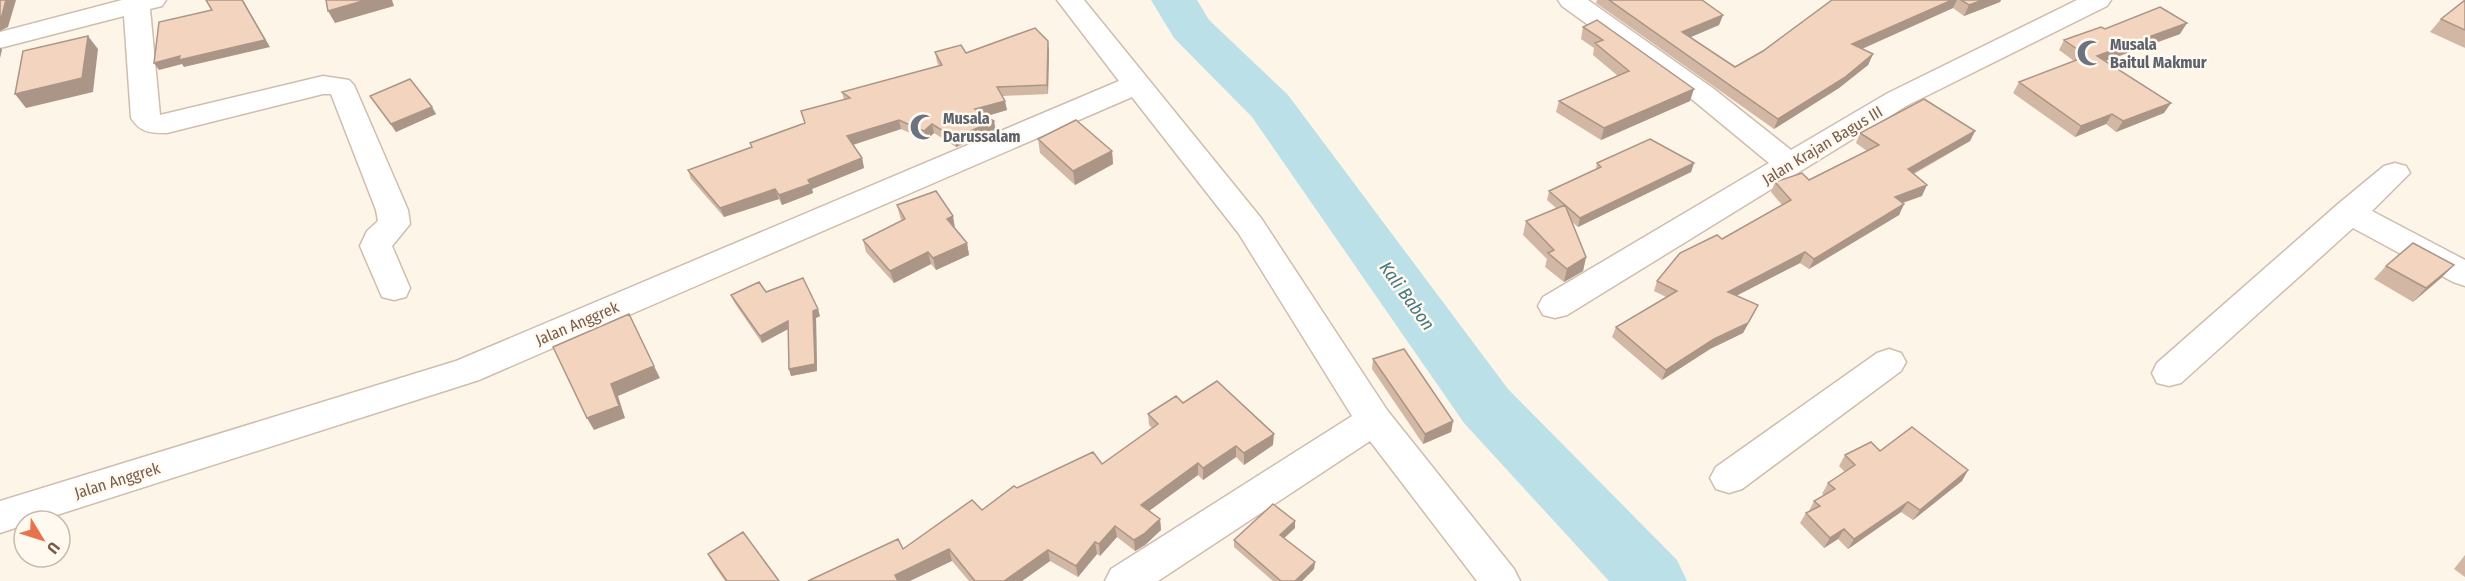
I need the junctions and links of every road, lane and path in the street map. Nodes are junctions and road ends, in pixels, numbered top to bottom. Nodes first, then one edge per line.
1 (1070, 0) edge
2 (1571, 0) edge
3 (2098, 0) edge
4 (145, 2) edge
5 (0, 40) edge
6 (1136, 84) junction
7 (1790, 164) junction
8 (2395, 174) dead end
9 (2349, 212) junction
10 (2465, 274) edge
11 (394, 288) dead end
12 (1554, 306) dead end
13 (1889, 362) dead end
14 (2169, 373) dead end
15 (1374, 420) junction
16 (1729, 478) dead end
17 (0, 516) edge
18 (1125, 581) edge
19 (1500, 581) edge

1 - 6 street
2 - 7 street
3 - 7 street, Jalan Krajan Bagus III
4 - 5 street
4 - 11 street
6 - 15 street
6 - 17 street, Jalan Anggrek
7 - 12 street, Jalan Krajan Bagus III
8 - 9 street
9 - 10 street
9 - 14 street
13 - 16 street
15 - 18 street
15 - 19 street

